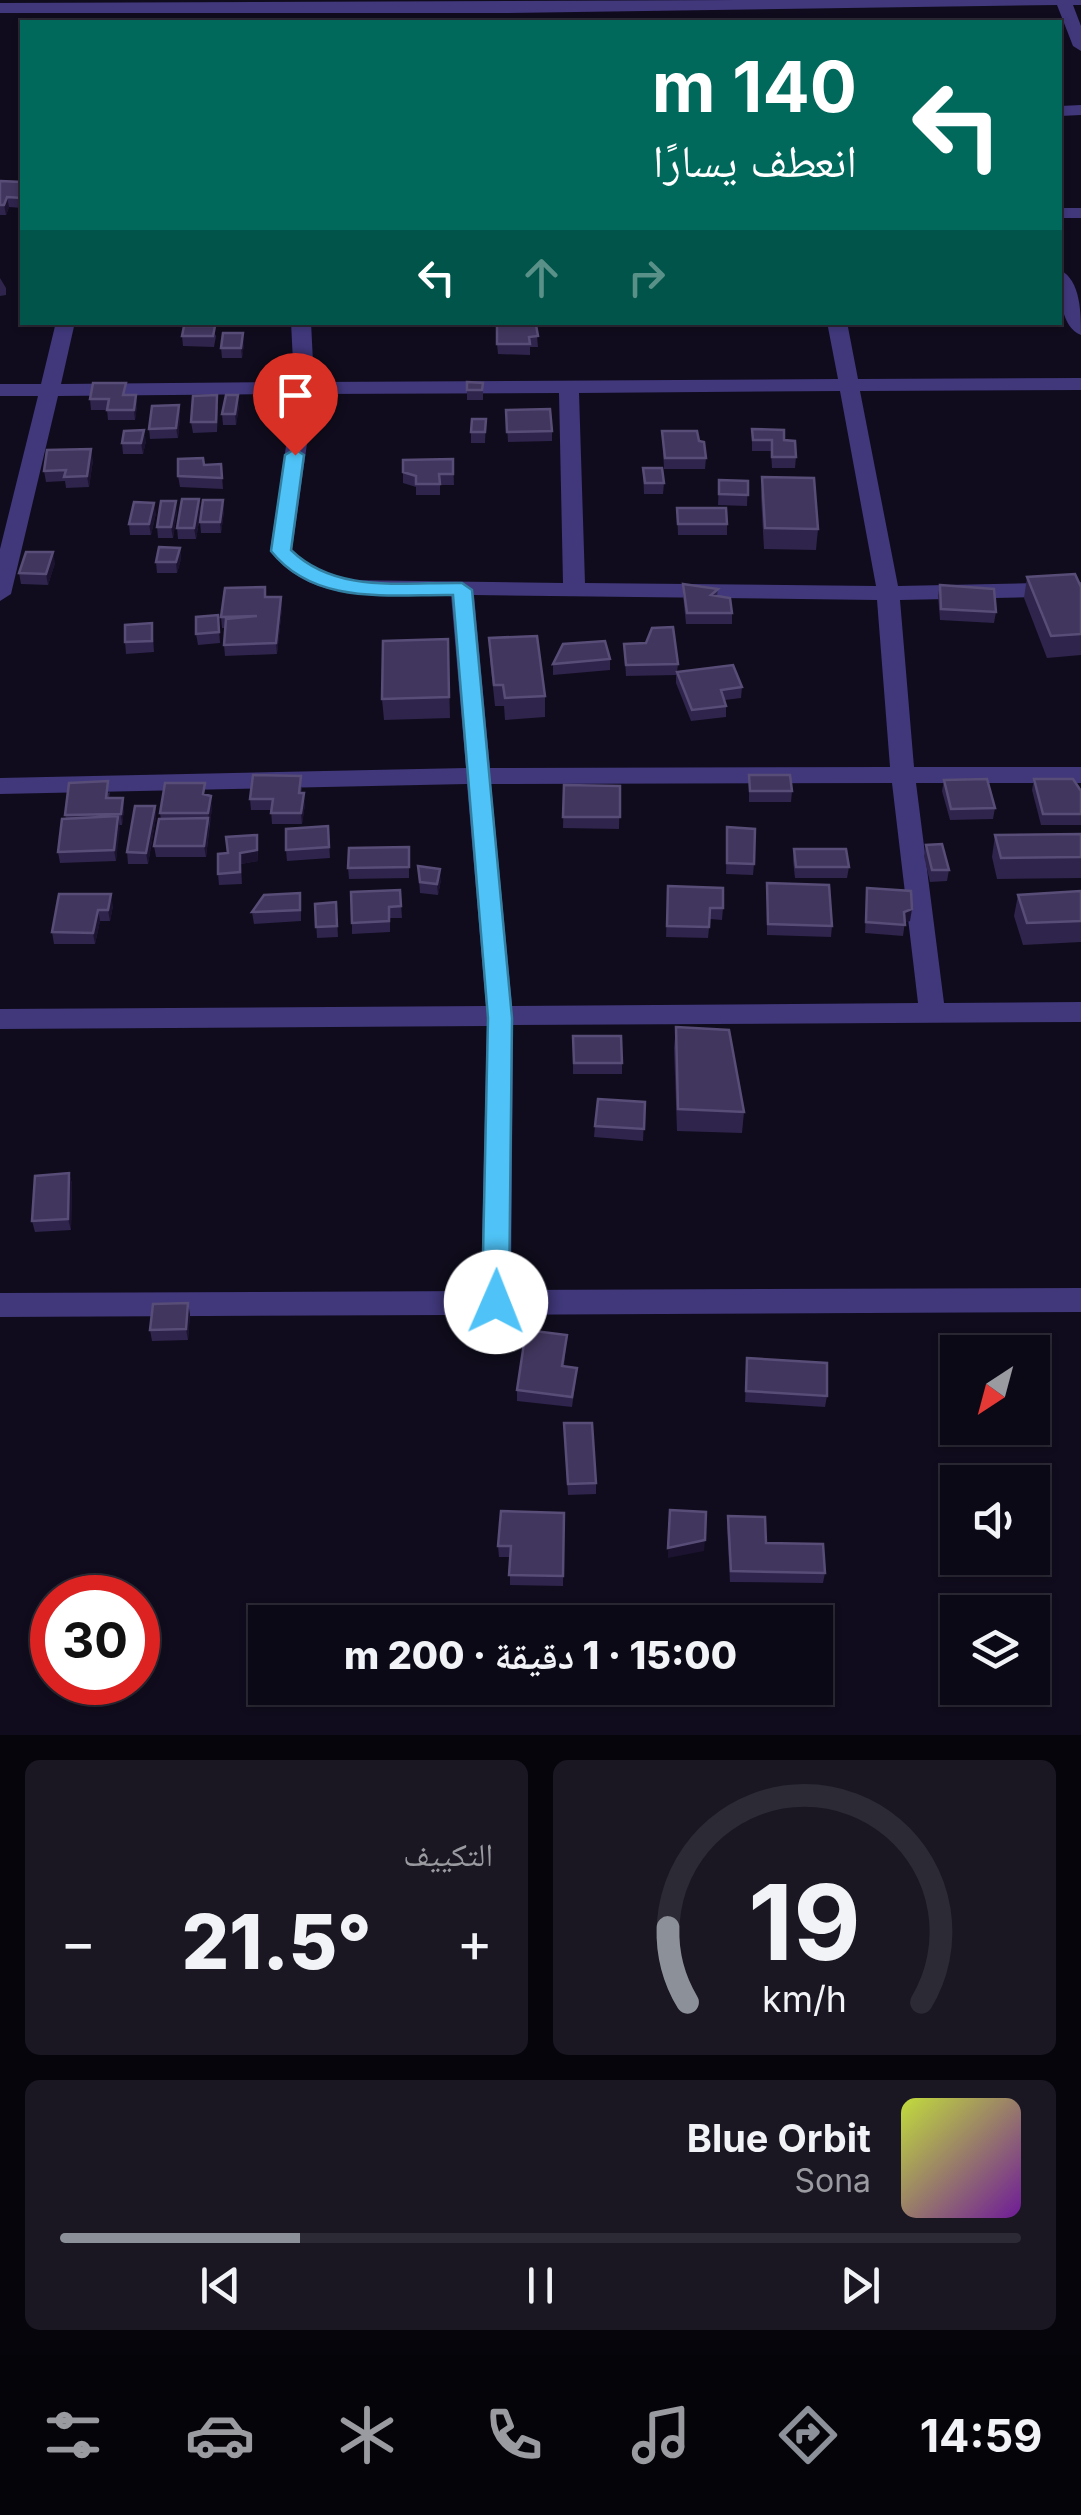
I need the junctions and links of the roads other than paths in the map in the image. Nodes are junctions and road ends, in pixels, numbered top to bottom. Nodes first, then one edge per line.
1 (1063, 0) edge
2 (1081, 0) edge
3 (0, 8) edge
4 (504, 10) edge
5 (1081, 46) edge
6 (1062, 281) edge
7 (65, 325) edge
8 (302, 325) edge
9 (838, 325) edge
10 (1081, 329) edge
11 (1081, 384) edge
12 (569, 386) junction
13 (849, 387) junction
14 (0, 390) edge
15 (49, 391) junction
16 (304, 391) junction
17 (574, 589) junction
18 (1081, 589) edge
19 (462, 590) junction
20 (888, 592) junction
21 (0, 594) edge
22 (477, 776) junction
23 (1081, 776) edge
24 (903, 778) junction
25 (0, 786) edge
26 (932, 1012) junction
27 (1081, 1012) edge
28 (500, 1018) junction
29 (0, 1020) edge
30 (1081, 1300) edge
31 (496, 1302) junction
32 (0, 1305) edge

1 - 2 street
1 - 4 street
1 - 5 street
3 - 4 street
6 - 10 street
7 - 15 street
8 - 16 street
9 - 13 street
11 - 13 street
12 - 13 street
12 - 16 street
12 - 17 street
13 - 20 street
14 - 15 street
15 - 16 street
15 - 21 street
16 - 19 street
17 - 19 street
17 - 20 street
18 - 20 street
19 - 22 street
20 - 24 street
22 - 24 street
22 - 25 street
22 - 28 street
23 - 24 street
24 - 26 street
26 - 27 street
26 - 28 street
28 - 29 street
28 - 31 street
30 - 31 street
31 - 32 street

